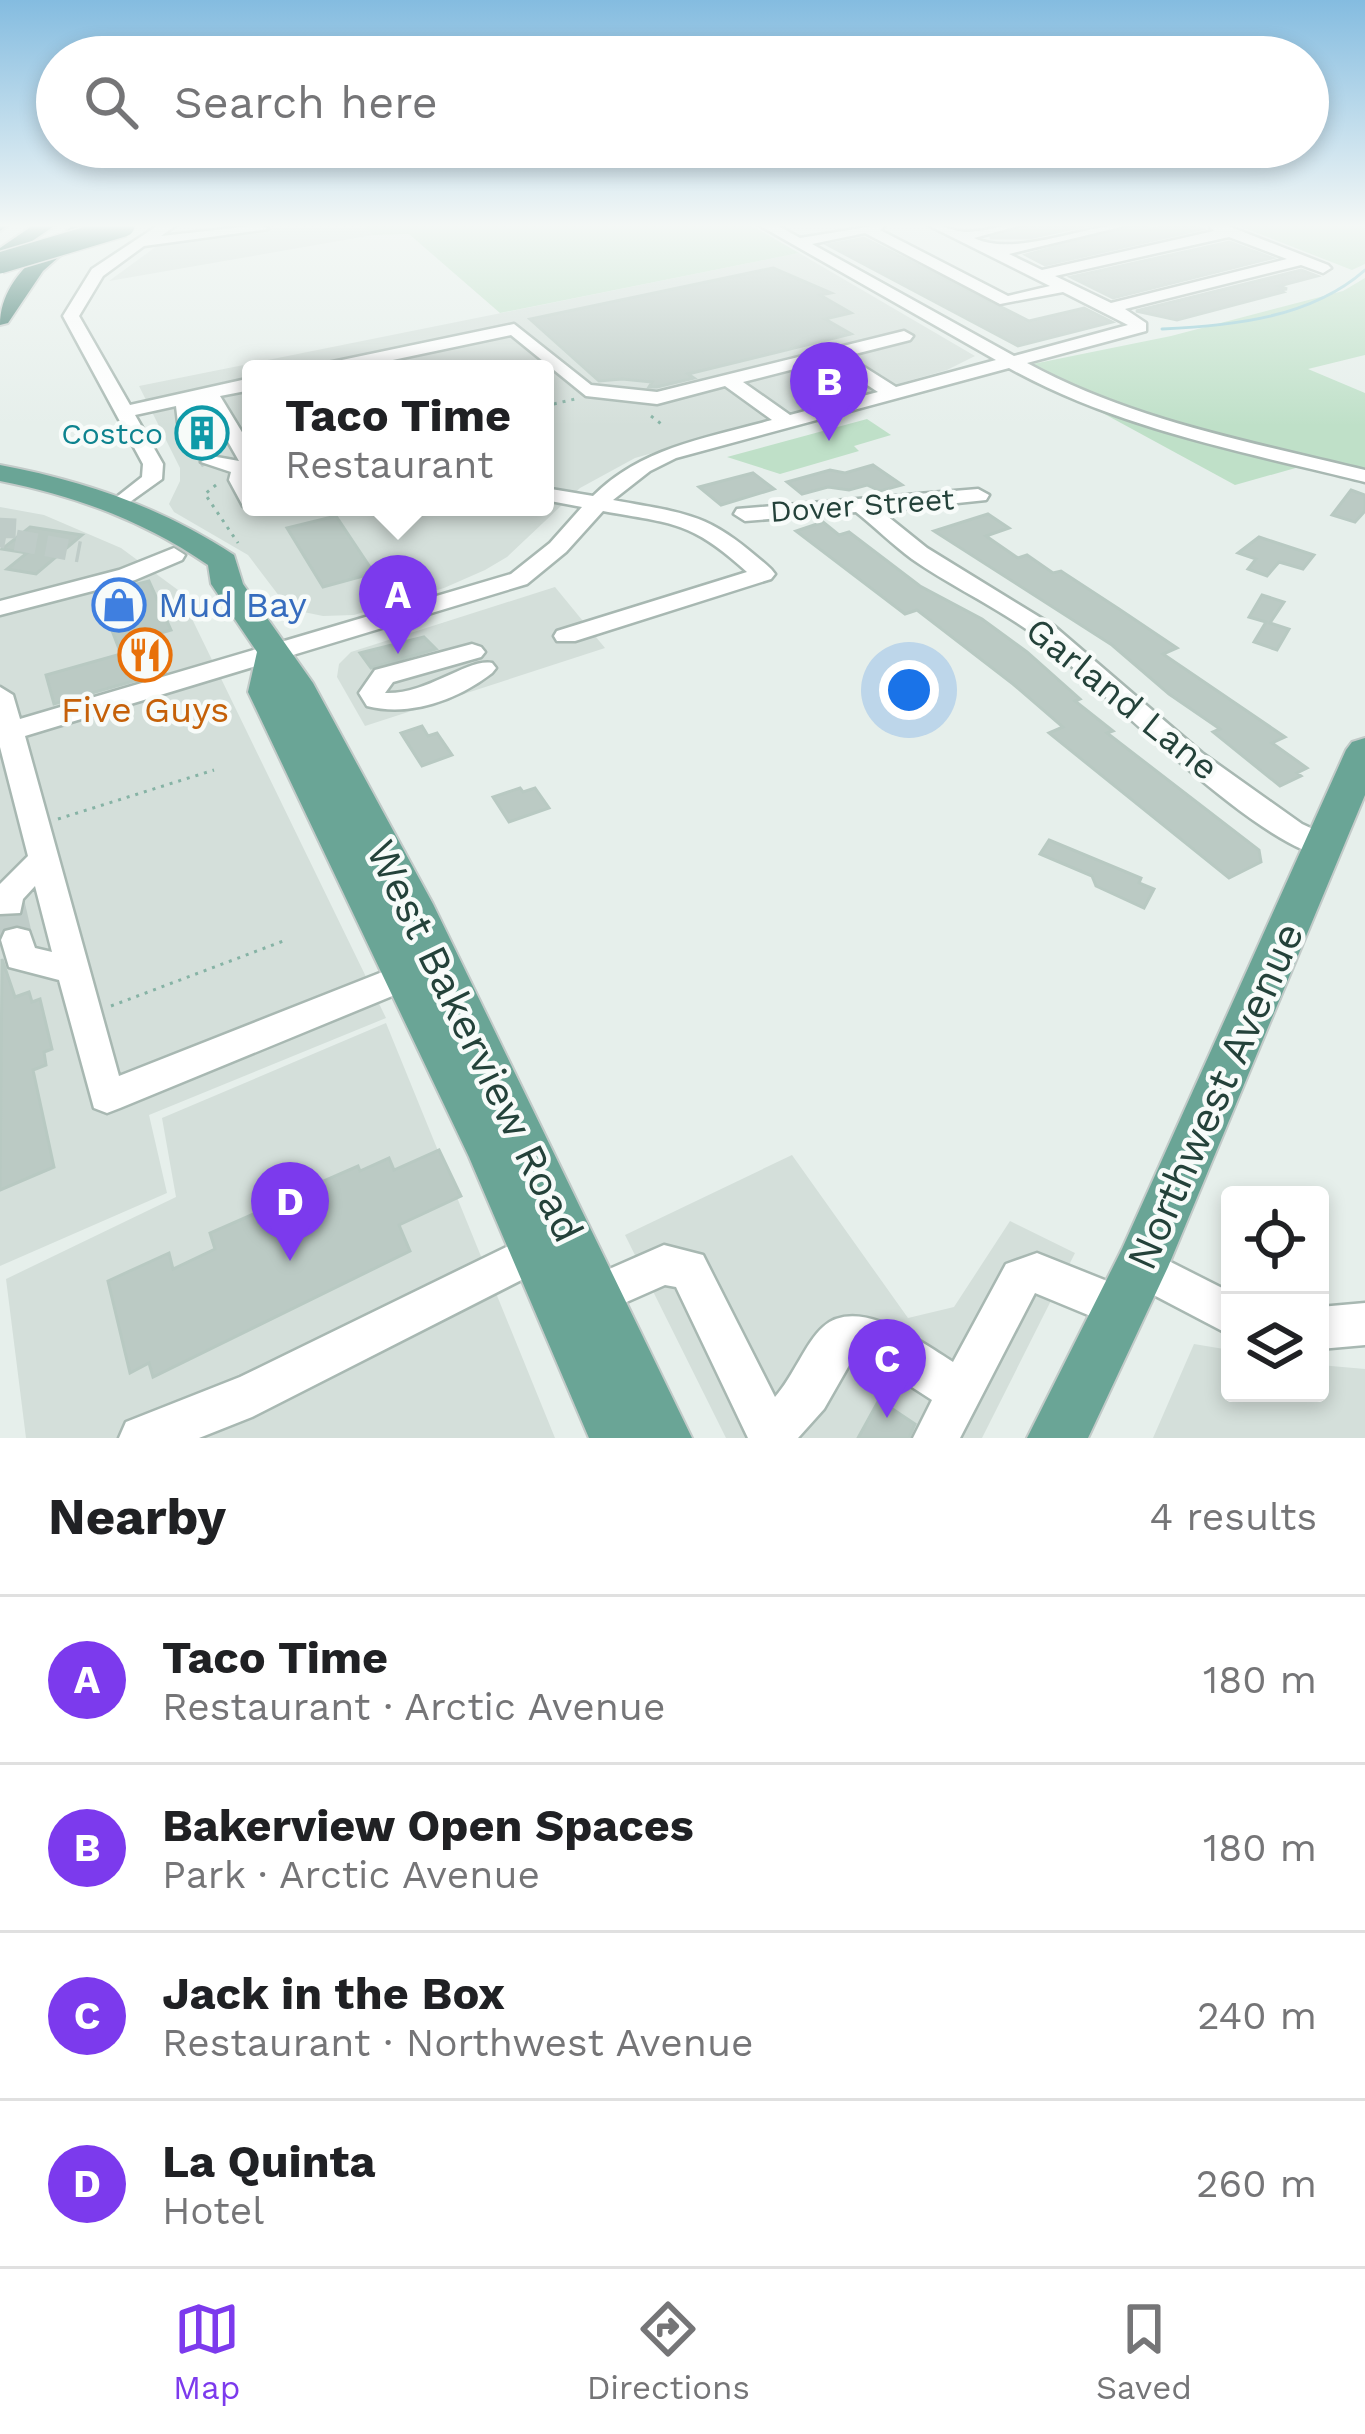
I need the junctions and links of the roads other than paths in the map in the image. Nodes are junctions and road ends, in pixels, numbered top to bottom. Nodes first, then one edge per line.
1 (19, 291) edge
2 (81, 291) edge
3 (882, 291) edge
4 (987, 291) edge
5 (1048, 291) edge
6 (1074, 291) edge
7 (1177, 291) edge
8 (1109, 308) junction
9 (0, 318) edge
10 (904, 336) dead end
11 (832, 355) junction
12 (366, 360) edge
13 (551, 360) edge
14 (554, 363) edge
15 (1011, 363) junction
16 (728, 380) junction
17 (242, 393) edge
18 (242, 394) edge
19 (894, 394) junction
20 (218, 405) junction
21 (127, 411) junction
22 (787, 422) junction
23 (188, 423) dead end
24 (242, 455) edge
25 (211, 462) dead end
26 (242, 464) edge
27 (0, 473) edge
28 (1365, 476) edge
29 (620, 478) junction
30 (0, 490) edge
31 (978, 495) dead end
32 (554, 496) edge
33 (121, 503) junction
34 (595, 503) junction
35 (864, 508) junction
36 (650, 512) junction
37 (745, 514) dead end
38 (174, 556) junction
39 (227, 584) junction
40 (0, 608) edge
41 (566, 636) dead end
42 (274, 652) junction
43 (0, 697) edge
44 (10, 731) junction
45 (1365, 751) edge
46 (1323, 847) junction
47 (44, 858) junction
48 (9, 905) dead end
49 (17, 940) dead end
50 (74, 970) junction
51 (407, 976) junction
52 (503, 1095) junction
53 (535, 1252) junction
54 (1132, 1287) junction
55 (597, 1295) junction
56 (1221, 1312) edge
57 (1365, 1324) edge
58 (1329, 1327) edge
59 (959, 1390) junction
60 (771, 1436) edge
61 (142, 1438) edge
62 (619, 1438) edge
63 (662, 1438) edge
64 (937, 1438) edge
65 (1058, 1438) edge

1 - 9 highway
2 - 21 street
3 - 15 street
4 - 5 street
6 - 8 street
7 - 8 street
8 - 15 street
10 - 11 street
11 - 16 street
11 - 19 street
12 - 13 street
14 - 16 street
15 - 19 street
15 - 28 street
16 - 22 street
17 - 21 street
18 - 20 street
19 - 22 street
20 - 23 street
20 - 24 street
21 - 33 street
22 - 29 street
25 - 26 street
27 - 33 main road, West Bakerview Road
29 - 34 street
29 - 36 street
30 - 38 main road, West Bakerview Road
31 - 35 street, Dover Street
32 - 34 street
33 - 39 main road, West Bakerview Road
34 - 36 street
34 - 42 street
35 - 37 street, Dover Street
35 - 46 street, Garland Lane
36 - 41 street
38 - 39 main road, West Bakerview Road
38 - 40 street
39 - 42 main road, West Bakerview Road
42 - 44 street
42 - 51 main road, West Bakerview Road
42 - 52 main road, West Bakerview Road
43 - 44 street
44 - 47 street
45 - 46 main road, Northwest Avenue
46 - 54 main road, Northwest Avenue
47 - 48 street
47 - 50 street
49 - 50 street
50 - 51 street
51 - 52 main road
51 - 53 main road, West Bakerview Road
52 - 55 main road, West Bakerview Road
53 - 61 street
53 - 62 main road, West Bakerview Road
54 - 56 street
54 - 59 street
54 - 65 main road, Northwest Avenue
55 - 60 street
55 - 63 main road, West Bakerview Road
57 - 58 street
59 - 60 street
59 - 64 street

